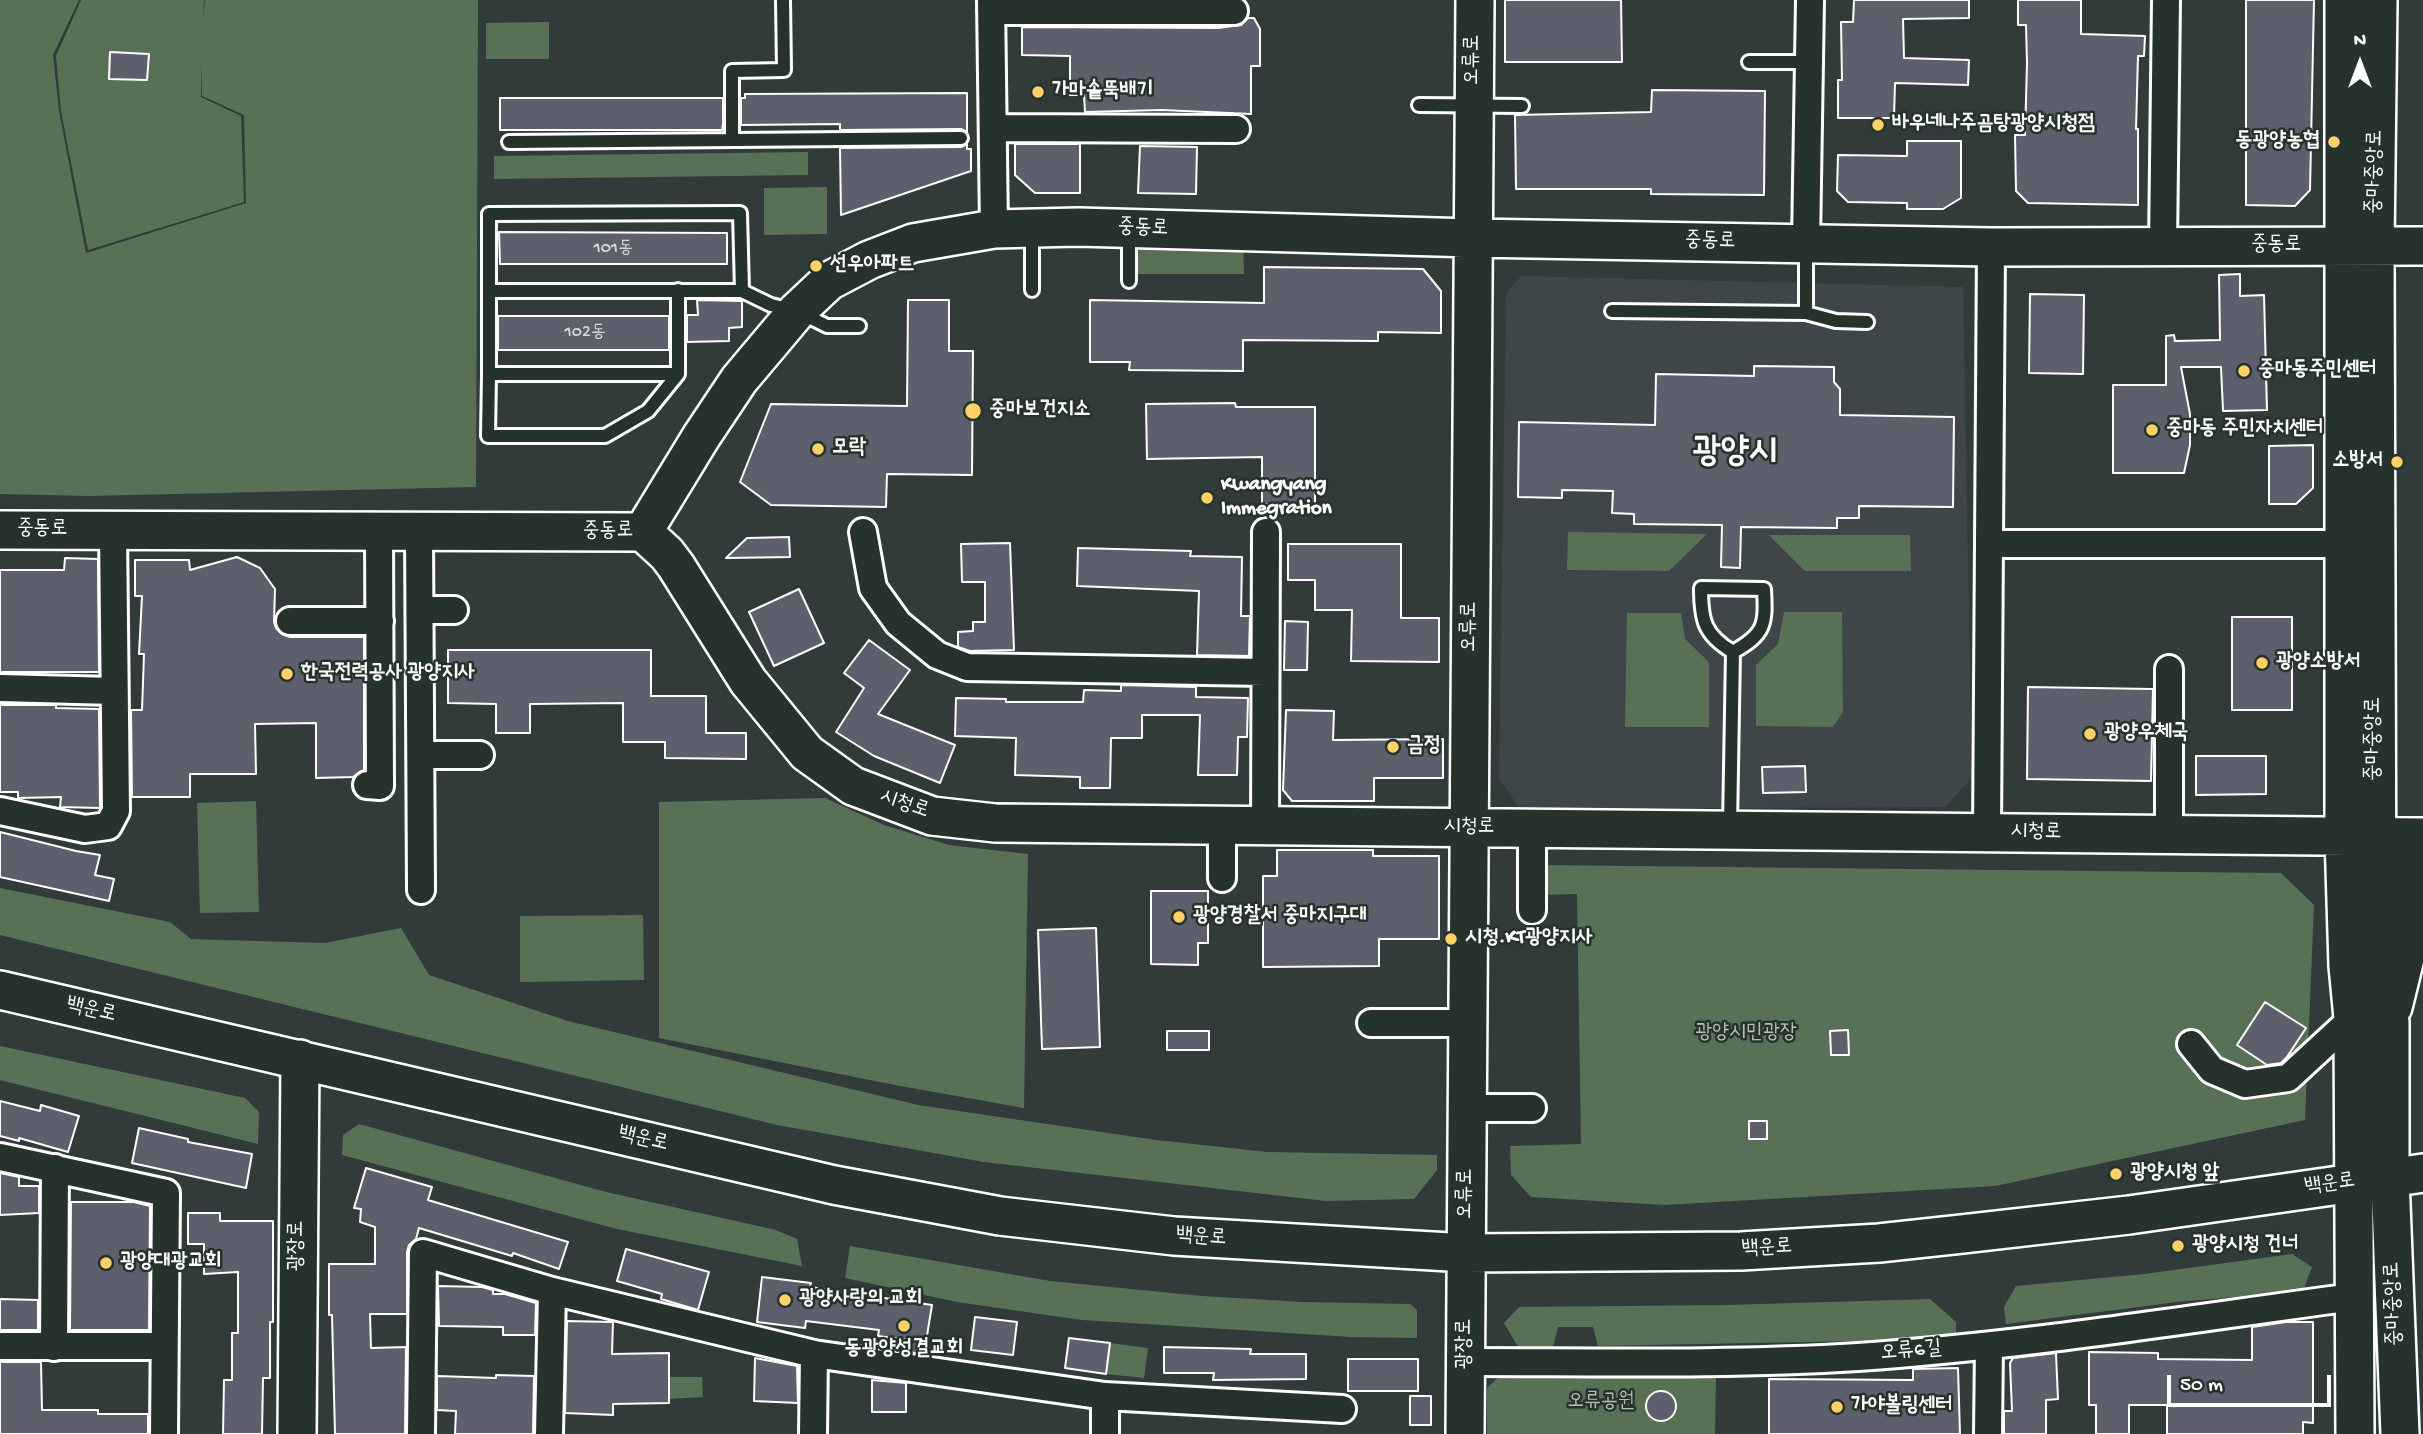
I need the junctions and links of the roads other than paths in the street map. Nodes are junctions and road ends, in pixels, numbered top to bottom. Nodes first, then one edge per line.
1 (783, 0) edge
2 (1475, 0) edge
3 (1810, 0) edge
4 (2166, 0) edge
5 (2344, 0) edge
6 (2378, 0) edge
7 (991, 5) edge
8 (1234, 11) dead end
9 (1749, 62) dead end
10 (1809, 62) junction
11 (1419, 105) dead end
12 (1474, 106) junction
13 (1522, 106) dead end
14 (993, 128) junction
15 (1236, 128) dead end
16 (961, 138) dead end
17 (732, 140) junction
18 (509, 142) dead end
19 (1032, 228) junction
20 (994, 229) junction
21 (1129, 229) junction
22 (1474, 238) junction
23 (1806, 243) junction
24 (2164, 246) junction
25 (2360, 246) junction
26 (2423, 246) edge
27 (1992, 247) junction
28 (1129, 281) dead end
29 (1032, 289) dead end
30 (678, 290) junction
31 (489, 291) junction
32 (742, 291) junction
33 (797, 311) junction
34 (1612, 312) dead end
35 (1805, 313) junction
36 (1867, 323) dead end
37 (859, 327) dead end
38 (489, 374) junction
39 (678, 374) junction
40 (0, 530) edge
41 (113, 530) junction
42 (379, 531) junction
43 (419, 531) junction
44 (863, 532) dead end
45 (1266, 532) dead end
46 (643, 533) junction
47 (1989, 544) junction
48 (2327, 544) dead end
49 (420, 610) junction
50 (454, 610) dead end
51 (290, 621) dead end
52 (380, 621) junction
53 (1733, 652) junction
54 (2169, 669) dead end
55 (1265, 671) junction
56 (0, 688) edge
57 (114, 691) junction
58 (421, 755) junction
59 (480, 755) dead end
60 (367, 785) dead end
61 (0, 811) edge
62 (1222, 826) junction
63 (1265, 826) junction
64 (1470, 828) junction
65 (1532, 828) junction
66 (1730, 830) junction
67 (1987, 833) junction
68 (2169, 835) junction
69 (2387, 837) edge
70 (1222, 878) dead end
71 (421, 890) dead end
72 (1532, 910) dead end
73 (0, 990) edge
74 (2353, 1018) junction
75 (1371, 1023) dead end
76 (1468, 1023) junction
77 (2192, 1044) dead end
78 (300, 1059) junction
79 (1468, 1108) junction
80 (1532, 1108) dead end
81 (0, 1157) edge
82 (55, 1168) junction
83 (2407, 1176) edge
84 (2353, 1182) junction
85 (1467, 1253) junction
86 (552, 1291) junction
87 (2353, 1297) junction
88 (2396, 1322) junction
89 (0, 1346) edge
90 (163, 1346) junction
91 (1989, 1346) junction
92 (54, 1347) junction
93 (814, 1354) junction
94 (1466, 1362) junction
95 (1105, 1396) junction
96 (1342, 1409) dead end
97 (2423, 1431) edge
98 (164, 1434) edge
99 (297, 1434) edge
100 (421, 1434) edge
101 (549, 1434) edge
102 (813, 1434) edge
103 (1105, 1434) edge
104 (1465, 1434) edge
105 (1988, 1434) edge
106 (2355, 1434) edge
107 (2400, 1434) edge

1 - 17 lane
2 - 12 street, 오류로
3 - 10 street
4 - 24 street
5 - 25 street, 중마중앙로
6 - 25 street, 중마중앙로
7 - 8 street
7 - 14 street
9 - 10 lane
10 - 23 street
11 - 12 lane
12 - 13 lane
12 - 22 street, 오류로
14 - 15 street
14 - 20 street
16 - 17 lane
17 - 18 lane
19 - 20 street, 중동로
19 - 21 street, 중동로
19 - 29 lane
20 - 33 street, 중동로
21 - 22 street, 중동로
21 - 28 lane
22 - 23 street, 중동로
22 - 64 street, 오류로
23 - 27 street, 중동로
23 - 35 lane
24 - 25 street, 중동로
24 - 27 street, 중동로
25 - 26 street, 중동로
25 - 69 street, 중마중앙로
27 - 47 street
30 - 31 lane
30 - 32 lane
30 - 39 lane
31 - 32 lane
31 - 38 lane
32 - 33 lane
33 - 37 lane
33 - 46 street, 중동로
34 - 35 lane
35 - 36 lane
38 - 39 lane
38 - 39 lane
40 - 41 street, 중동로
41 - 42 street, 중동로
41 - 57 street
42 - 43 street, 중동로
42 - 52 street
43 - 46 street, 중동로
43 - 49 street
44 - 55 street
45 - 55 street
46 - 62 street, 시청로
47 - 48 street
47 - 67 street
49 - 50 street
49 - 58 street
51 - 52 street
52 - 60 street
53 - 53 lane
53 - 66 lane
54 - 68 street
55 - 63 street
56 - 57 street
57 - 61 street
58 - 59 street
58 - 71 street
62 - 63 street, 시청로
62 - 70 street
63 - 64 street, 시청로
64 - 65 street, 시청로
64 - 76 street, 오류로
65 - 66 street, 시청로
65 - 72 street
66 - 67 street, 시청로
67 - 68 street, 시청로
68 - 69 street, 시청로
69 - 74 street, 중마중앙로
69 - 83 street, 중마중앙로
73 - 78 street, 백운로
74 - 77 street
74 - 84 street, 중마중앙로
75 - 76 street
76 - 79 street, 오류로
78 - 85 street, 백운로
78 - 99 street, 광장로
79 - 80 street
79 - 85 street, 오류로
81 - 82 street
82 - 90 street
82 - 92 street
83 - 84 street, 백운로
83 - 88 street, 중마중앙로
84 - 85 street, 백운로
84 - 87 street, 중마중앙로
85 - 94 street, 광장로
86 - 93 street
86 - 100 street
86 - 101 street
87 - 91 street, 오류6길
87 - 106 street, 중마중앙로
88 - 97 street
88 - 107 street, 중마중앙로
89 - 92 street
90 - 92 street
90 - 98 street
91 - 94 street, 오류6길
91 - 105 street
93 - 95 street
93 - 102 street
94 - 104 street, 광장로
95 - 96 street
95 - 103 street

